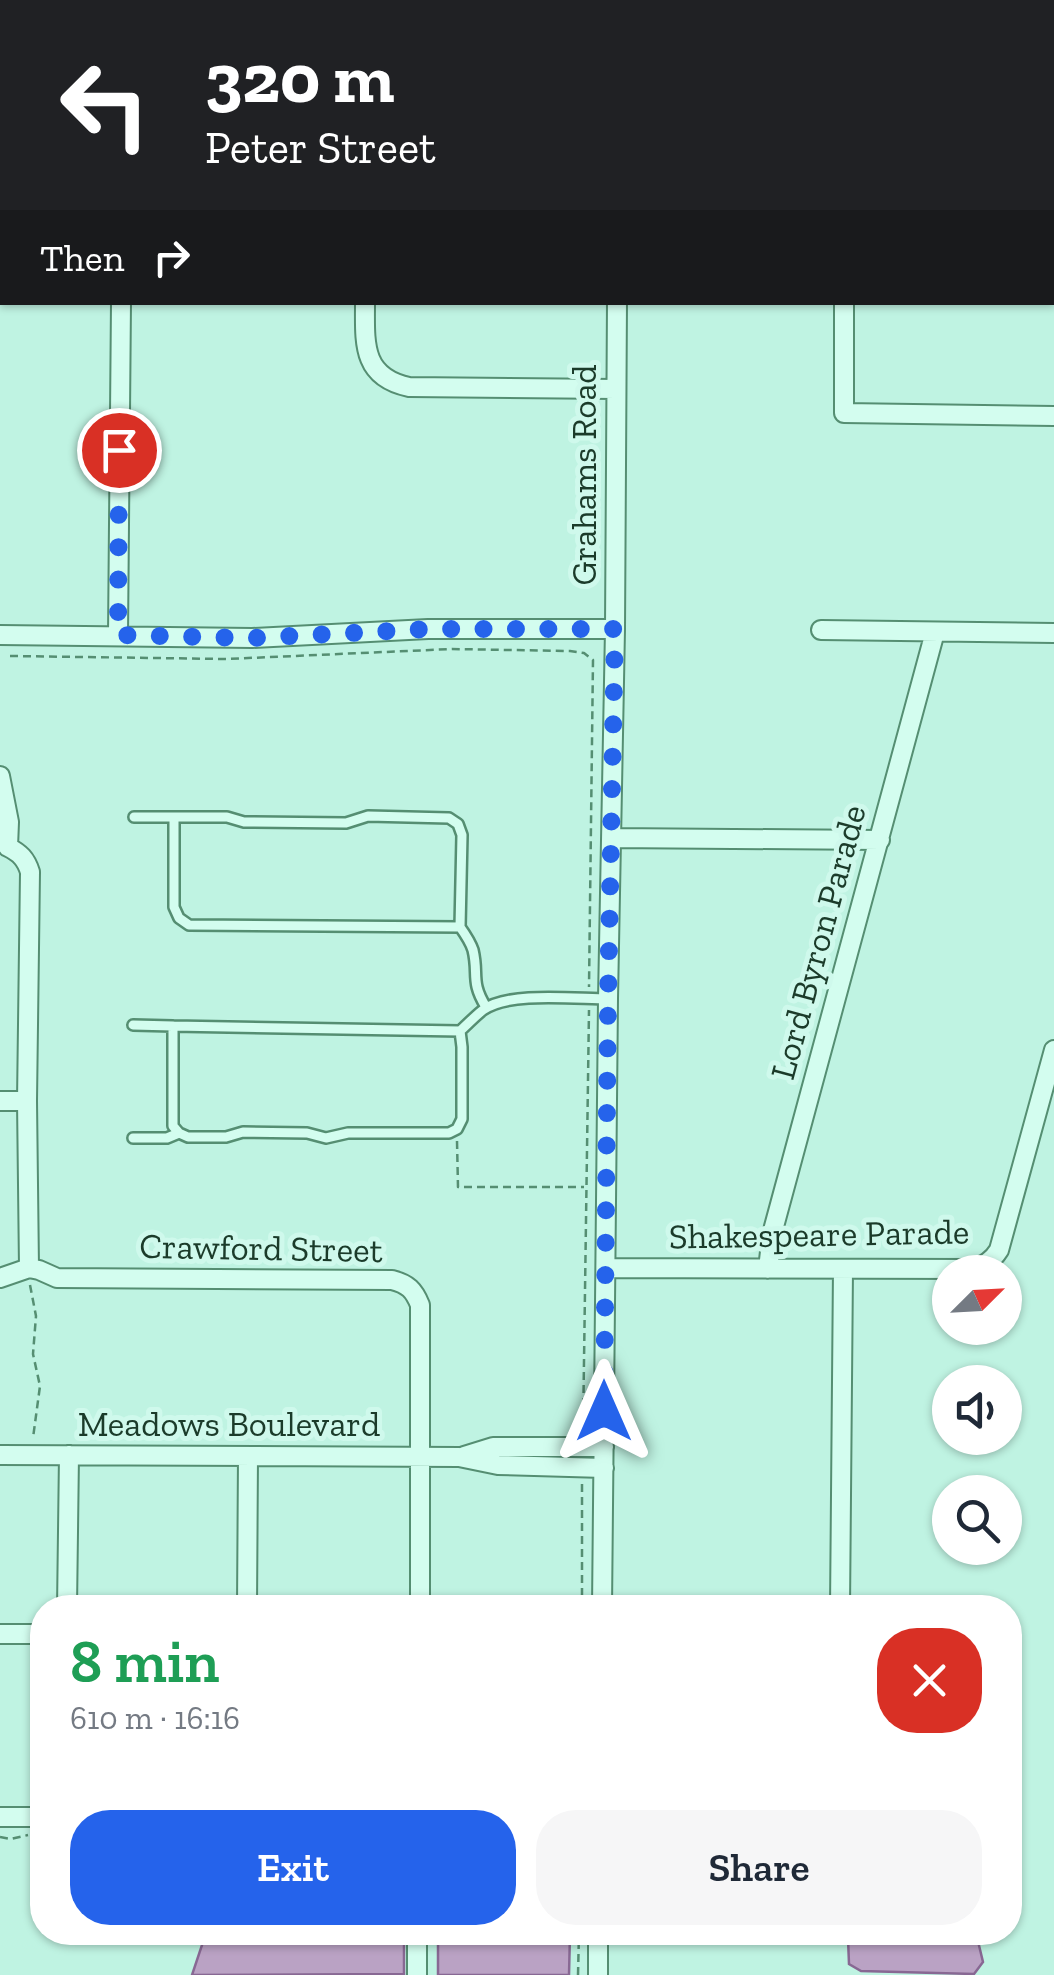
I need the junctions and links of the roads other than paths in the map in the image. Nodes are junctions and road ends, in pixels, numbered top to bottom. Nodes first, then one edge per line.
1 (121, 305) edge
2 (365, 305) edge
3 (617, 305) edge
4 (844, 305) edge
5 (616, 389) junction
6 (1054, 416) edge
7 (615, 629) junction
8 (821, 630) dead end
9 (935, 632) junction
10 (1054, 633) edge
11 (0, 635) edge
12 (118, 635) junction
13 (0, 776) edge
14 (134, 816) dead end
15 (174, 817) junction
16 (612, 838) junction
17 (880, 840) junction
18 (4, 847) edge
19 (460, 927) junction
20 (608, 1000) junction
21 (486, 1008) junction
22 (133, 1025) dead end
23 (173, 1026) junction
24 (460, 1032) junction
25 (1054, 1050) edge
26 (0, 1101) edge
27 (27, 1101) junction
28 (179, 1133) junction
29 (133, 1138) dead end
30 (29, 1268) junction
31 (606, 1268) junction
32 (768, 1269) junction
33 (844, 1269) junction
34 (0, 1278) edge
35 (604, 1446) junction
36 (0, 1455) edge
37 (69, 1455) junction
38 (248, 1456) junction
39 (420, 1457) junction
40 (458, 1458) junction
41 (604, 1468) junction
42 (67, 1595) edge
43 (247, 1595) edge
44 (420, 1595) edge
45 (602, 1595) edge
46 (840, 1595) edge
47 (0, 1634) edge
48 (30, 1634) edge
49 (0, 1817) edge
50 (30, 1817) edge
51 (417, 1945) edge
52 (598, 1945) edge
53 (416, 1975) edge
54 (598, 1975) edge

1 - 12 street
2 - 5 street
3 - 5 street, Grahams Road
4 - 6 street
5 - 7 street, Grahams Road
7 - 12 street
7 - 16 street, Grahams Road
8 - 9 street
9 - 10 street
9 - 17 street, Lord Byron Parade
11 - 12 street
13 - 18 street
14 - 15 lane
15 - 19 lane
15 - 19 lane
16 - 17 street
16 - 20 street, Grahams Road
17 - 32 street, Lord Byron Parade
18 - 27 street
19 - 21 lane
20 - 21 lane
20 - 31 street, Grahams Road
21 - 24 lane
22 - 23 lane
23 - 24 lane
23 - 28 lane
24 - 28 lane
25 - 33 street, Shakespeare Parade
26 - 27 street
27 - 30 street
28 - 29 lane
30 - 34 street
30 - 39 street, Crawford Street
31 - 32 street, Shakespeare Parade
31 - 35 street, Grahams Road
32 - 33 street, Shakespeare Parade
33 - 46 street
35 - 40 street, Meadows Boulevard
35 - 41 street, Grahams Road
36 - 37 street, Meadows Boulevard
37 - 38 street, Meadows Boulevard
37 - 42 street
38 - 39 street, Meadows Boulevard
38 - 43 street
39 - 40 street, Meadows Boulevard
39 - 44 street
40 - 41 street, Meadows Boulevard
41 - 45 street, Grahams Road
47 - 48 street
49 - 50 street
51 - 53 street
52 - 54 street

